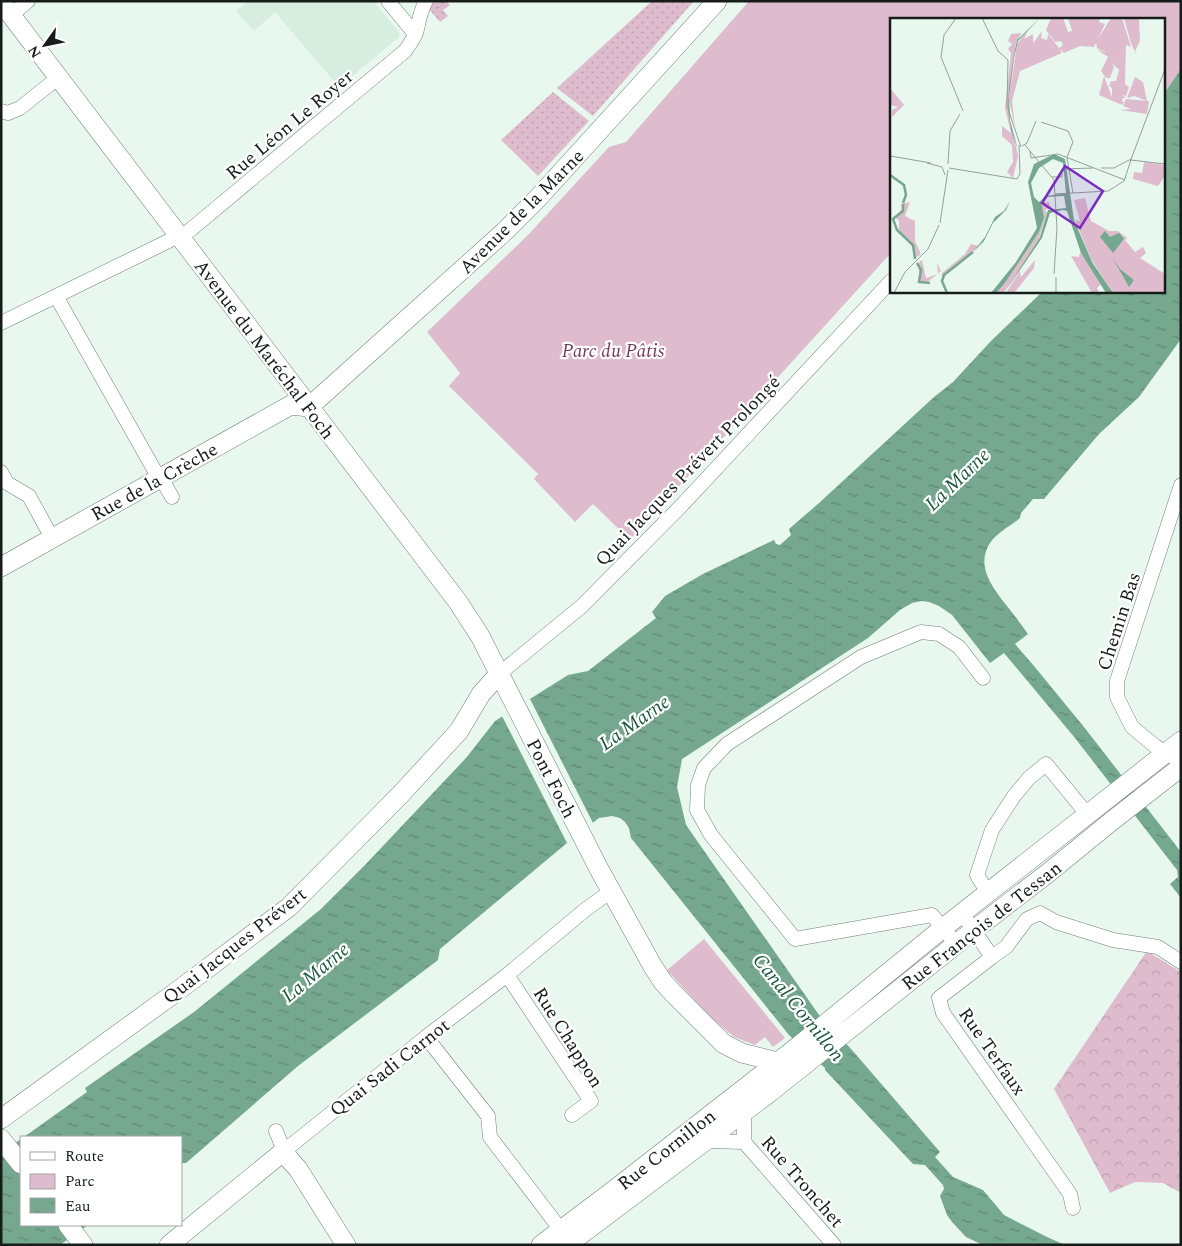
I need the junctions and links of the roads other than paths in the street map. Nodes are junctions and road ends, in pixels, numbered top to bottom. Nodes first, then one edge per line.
1 (28, 1) edge
2 (388, 1) edge
3 (426, 1) edge
4 (717, 1) edge
5 (6, 8) edge
6 (415, 34) junction
7 (59, 77) junction
8 (1, 111) edge
9 (179, 236) junction
10 (890, 282) edge
11 (56, 296) junction
12 (1, 323) edge
13 (309, 406) junction
14 (1, 472) edge
15 (1181, 485) edge
16 (167, 489) junction
17 (52, 538) junction
18 (1, 567) edge
19 (499, 674) junction
20 (983, 678) dead end
21 (515, 704) joint
22 (1170, 755) edge
23 (1181, 767) edge
24 (1093, 810) junction
25 (611, 891) junction
26 (988, 893) junction
27 (962, 913) junction
28 (943, 928) junction
29 (974, 930) junction
30 (956, 944) junction
31 (992, 957) junction
32 (1181, 962) edge
33 (507, 975) junction
34 (426, 1037) junction
35 (724, 1044) junction
36 (791, 1060) junction
37 (747, 1086) junction
38 (744, 1110) junction
39 (572, 1115) dead end
40 (1, 1119) edge
41 (276, 1131) dead end
42 (705, 1141) junction
43 (744, 1142) junction
44 (5, 1144) edge
45 (284, 1151) junction
46 (20, 1163) edge
47 (1073, 1208) dead end
48 (564, 1237) edge
49 (176, 1242) edge
50 (346, 1245) edge
51 (541, 1245) edge
52 (834, 1245) edge

1 - 5 street
2 - 6 street
3 - 6 street, Rue Léon Le Royer
4 - 13 main road, Avenue de la Marne
5 - 7 main road, Avenue du Maréchal Foch
6 - 9 street, Rue Léon Le Royer
7 - 8 street
7 - 9 main road, Avenue du Maréchal Foch
9 - 11 street, Rue Léon Le Royer
9 - 13 main road, Avenue du Maréchal Foch
10 - 19 street, Quai Jacques Prévert Prolongé
11 - 12 street, Rue Léon Le Royer
11 - 16 street
13 - 16 main road, Rue de la Crèche
13 - 19 main road, Avenue du Maréchal Foch
14 - 17 street
15 - 22 street, Chemin Bas
16 - 17 main road, Rue de la Crèche
17 - 18 main road, Rue de la Crèche
19 - 21 main road, Avenue du Maréchal Foch
19 - 40 main road, Quai Jacques Prévert
20 - 28 street
21 - 25 main road, Pont Foch
22 - 24 main road, Rue François de Tessan
23 - 29 main road, Rue François de Tessan
24 - 26 main road, Rue François de Tessan
24 - 26 street
25 - 33 street, Quai Sadi Carnot
25 - 35 main road, Pont Foch
26 - 27 main road, Rue François de Tessan
27 - 28 main road, Rue François de Tessan
27 - 29 street
28 - 30 street
28 - 36 main road, Rue François de Tessan
29 - 30 main road, Rue François de Tessan
29 - 31 street
30 - 36 main road, Rue François de Tessan
31 - 32 street
31 - 47 street, Rue Terfaux
33 - 34 street, Quai Sadi Carnot
33 - 39 street, Rue Chappon
34 - 45 street, Quai Sadi Carnot
34 - 48 street
35 - 36 main road
35 - 37 main road, Pont Foch
36 - 37 main road, Rue Cornillon
36 - 38 street
36 - 38 main road, Rue Cornillon
37 - 42 street
37 - 48 main road, Rue Cornillon
38 - 42 main road, Rue Cornillon
38 - 43 street
41 - 45 street
42 - 43 street
42 - 48 main road, Rue Cornillon
43 - 52 street, Rue Tronchet
44 - 46 main road
45 - 49 main road, Quai Sadi Carnot
45 - 50 main road
48 - 51 main road, Rue Cornillon

